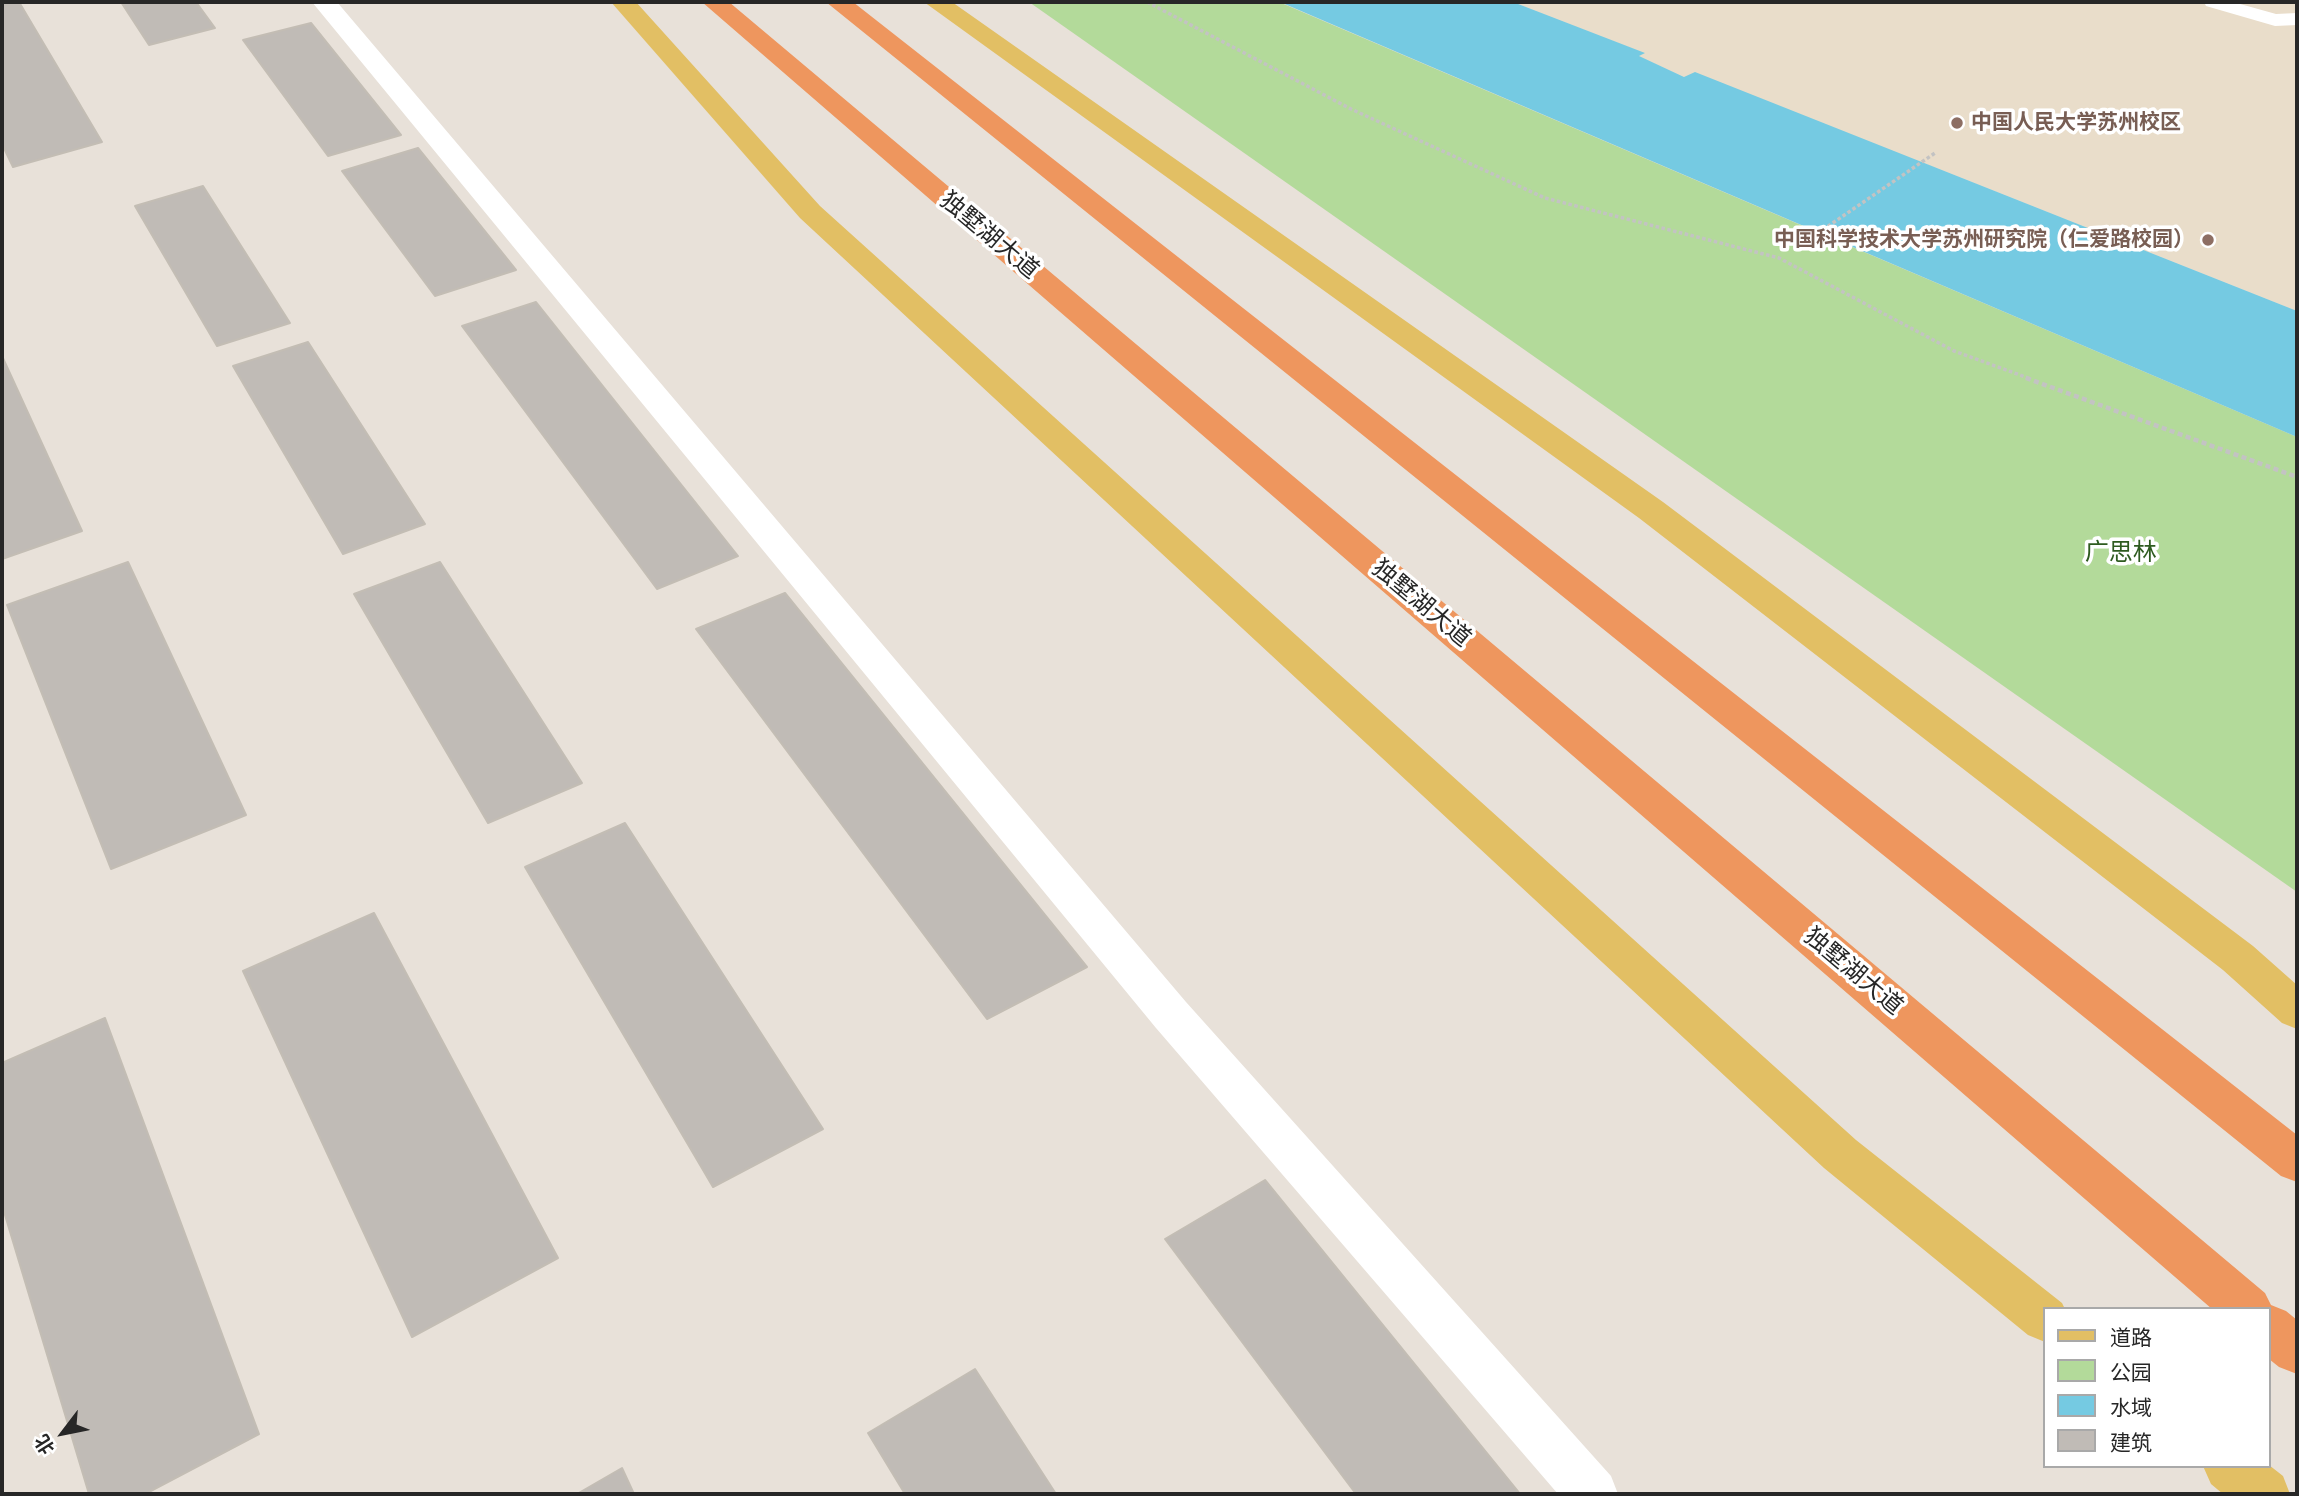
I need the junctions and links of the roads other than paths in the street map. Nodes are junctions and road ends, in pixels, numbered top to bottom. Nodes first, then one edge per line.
1 (324, 2) edge
2 (623, 2) edge
3 (714, 2) edge
4 (838, 2) edge
5 (936, 2) edge
6 (2213, 2) edge
7 (2297, 19) edge
8 (2297, 1011) edge
9 (2297, 1163) edge
10 (2246, 1307) edge
11 (2044, 1318) edge
12 (2271, 1329) edge
13 (2297, 1351) edge
14 (2232, 1468) edge
15 (1592, 1494) edge
16 (2264, 1494) edge

1 - 15 street
2 - 11 main road
3 - 10 highway, 独墅湖大道
4 - 9 highway
5 - 8 main road
6 - 7 lane
12 - 13 highway
14 - 16 main road

